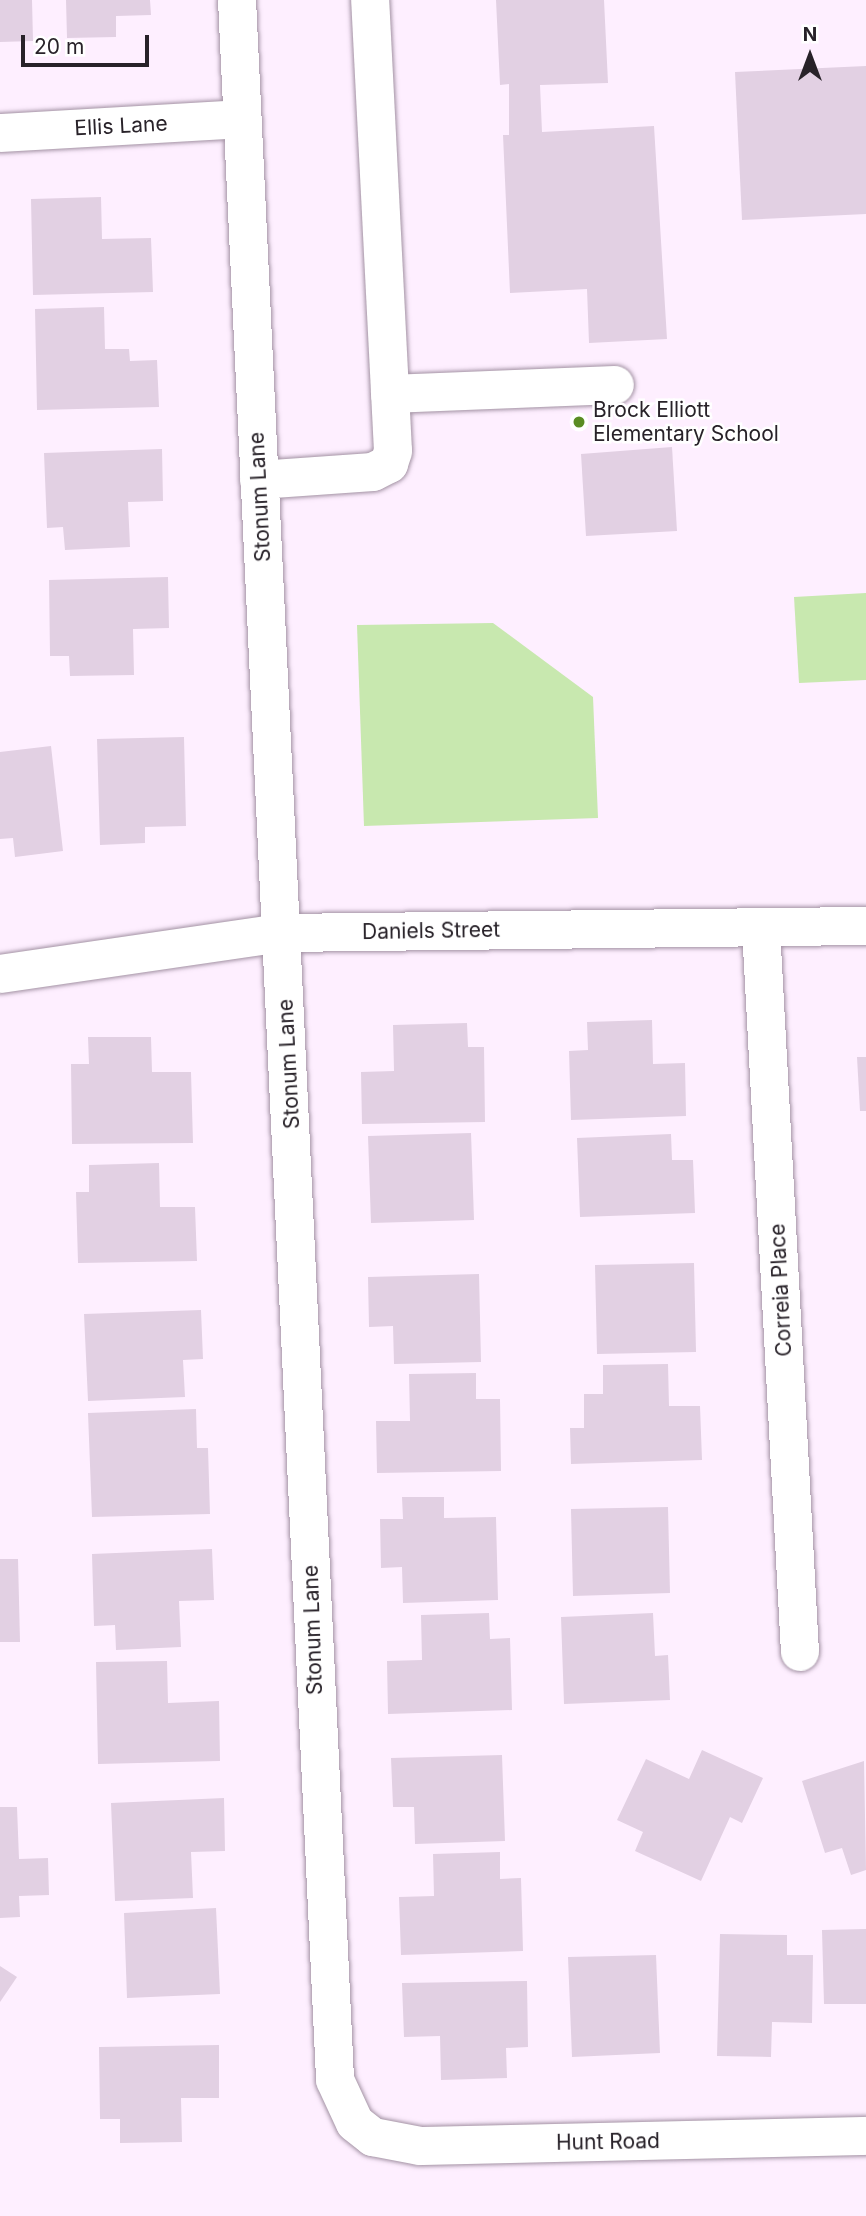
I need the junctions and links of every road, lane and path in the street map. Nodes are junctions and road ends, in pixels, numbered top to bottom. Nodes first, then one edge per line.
1 (237, 0) edge
2 (370, 0) edge
3 (242, 119) junction
4 (0, 133) edge
5 (615, 385) dead end
6 (390, 394) junction
7 (259, 480) junction
8 (866, 926) edge
9 (761, 928) junction
10 (282, 933) junction
11 (0, 974) edge
12 (800, 1652) dead end
13 (355, 2123) joint
14 (866, 2136) edge

1 - 3 street, Stonum Lane
2 - 6 street
3 - 4 street, Ellis Lane
3 - 7 street, Stonum Lane
5 - 6 street
6 - 7 street
7 - 10 street, Stonum Lane
8 - 9 street, Daniels Street
9 - 10 street, Daniels Street
9 - 12 street, Correia Place
10 - 11 street, Daniels Street
10 - 13 street, Stonum Lane
13 - 14 street, Hunt Road

